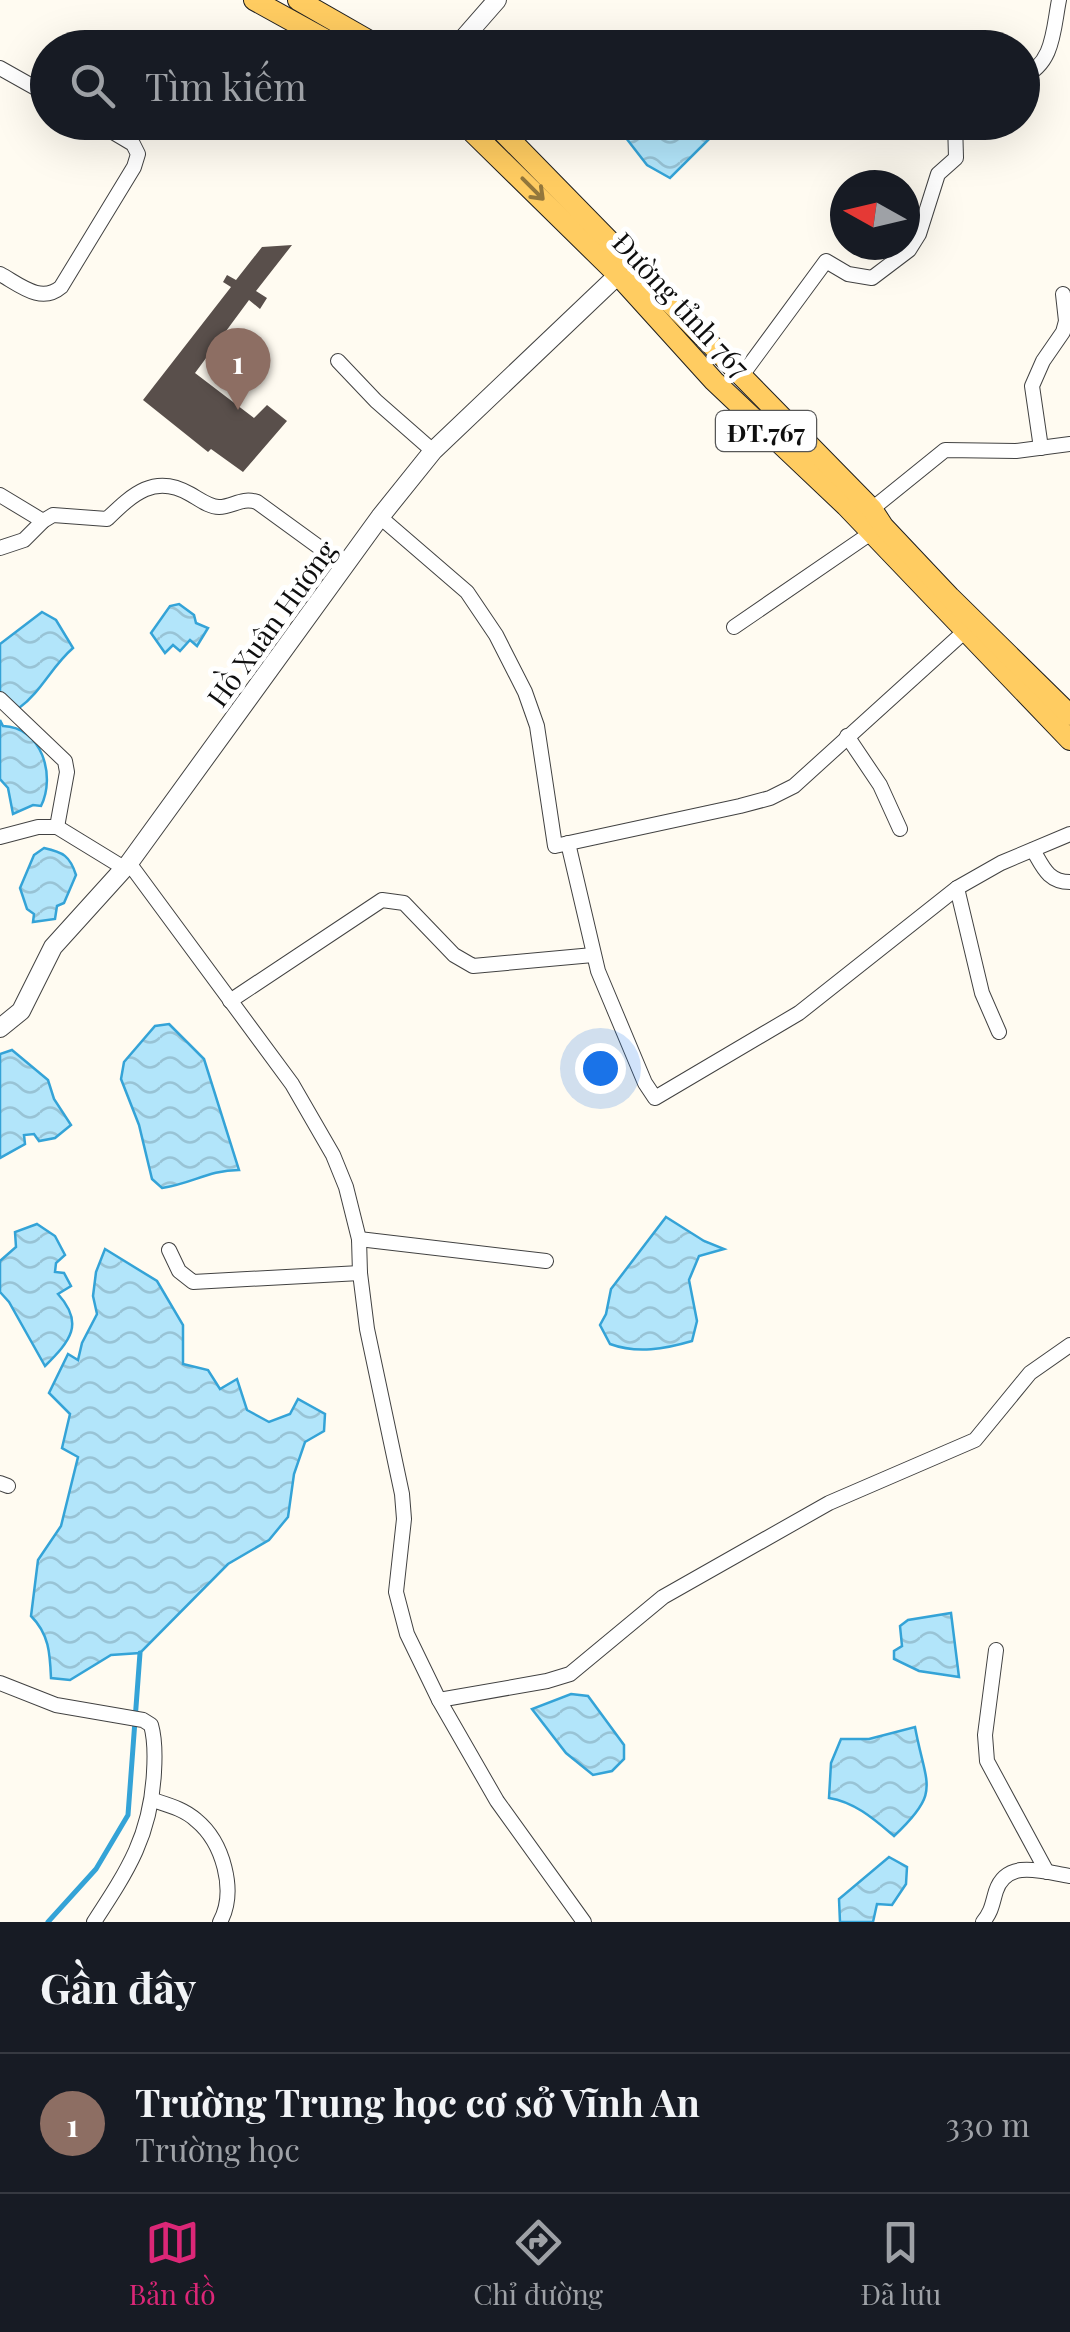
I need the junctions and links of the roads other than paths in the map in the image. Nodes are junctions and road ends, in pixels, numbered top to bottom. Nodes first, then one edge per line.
1 (254, 0) edge
2 (497, 0) edge
3 (1059, 0) edge
4 (288, 4) edge
5 (319, 30) edge
6 (344, 30) edge
7 (471, 30) edge
8 (1040, 66) edge
9 (1, 69) edge
10 (30, 85) edge
11 (127, 140) edge
12 (482, 140) edge
13 (509, 140) edge
14 (955, 140) edge
15 (624, 269) junction
16 (0, 274) edge
17 (1064, 294) dead end
18 (338, 360) dead end
19 (740, 378) junction
20 (1070, 444) edge
21 (1041, 448) junction
22 (433, 452) junction
23 (838, 487) junction
24 (0, 495) edge
25 (872, 509) junction
26 (380, 516) junction
27 (42, 520) junction
28 (871, 533) junction
29 (0, 548) edge
30 (345, 566) junction
31 (734, 627) dead end
32 (964, 632) junction
33 (0, 698) edge
34 (1070, 715) edge
35 (848, 736) junction
36 (1070, 740) edge
37 (57, 827) junction
38 (900, 828) dead end
39 (1070, 834) edge
40 (0, 837) edge
41 (568, 843) junction
42 (1032, 850) junction
43 (127, 866) junction
44 (1070, 882) edge
45 (957, 888) junction
46 (593, 955) junction
47 (230, 1002) junction
48 (0, 1028) edge
49 (1000, 1032) dead end
50 (359, 1239) junction
51 (169, 1250) dead end
52 (546, 1261) dead end
53 (360, 1273) junction
54 (1070, 1345) edge
55 (996, 1650) dead end
56 (0, 1683) edge
57 (439, 1700) junction
58 (152, 1800) junction
59 (1047, 1872) junction
60 (1070, 1876) edge
61 (94, 1922) edge
62 (220, 1922) edge
63 (584, 1922) edge
64 (983, 1922) edge

1 - 4 main road
2 - 7 street
3 - 8 street
4 - 5 main road
4 - 6 main road
9 - 10 street
11 - 16 street
12 -> 15 main road, Đường tỉnh 767 / ĐT.767
13 - 15 main road, Đường tỉnh 767 / ĐT.767
14 - 19 street
15 - 19 main road, Đường tỉnh 767 / ĐT.767
15 - 22 street, Hồ Xuân Hương
15 - 23 main road, Đường tỉnh 767 / ĐT.767
17 - 21 street
18 - 22 street
19 - 23 main road, Đường tỉnh 767 / ĐT.767
20 - 21 street
21 - 25 street
22 - 26 street, Hồ Xuân Hương
23 - 25 main road, Đường tỉnh 767 / ĐT.767
23 - 28 main road, Đường tỉnh 767 / ĐT.767
24 - 27 street
25 - 34 main road, Đường tỉnh 767 / ĐT.767
26 - 30 street, Hồ Xuân Hương
26 - 41 street
27 - 29 street
27 - 30 street
28 - 31 street
28 - 32 main road, Đường tỉnh 767 / ĐT.767
30 - 43 street, Hồ Xuân Hương
32 - 35 street
32 - 36 main road, Đường tỉnh 767 / ĐT.767
33 - 37 street
35 - 38 street
35 - 41 street
37 - 40 street
37 - 43 street
39 - 42 street
41 - 46 street
42 - 44 street
42 - 45 street
43 - 47 street
43 - 48 street, Hồ Xuân Hương
45 - 46 street
45 - 49 street
46 - 47 street
47 - 50 street
50 - 52 street
50 - 53 street
51 - 53 street
53 - 57 street
54 - 57 street
55 - 59 street
56 - 58 street
57 - 63 street
58 - 61 street
58 - 62 street
59 - 60 street
59 - 64 street

